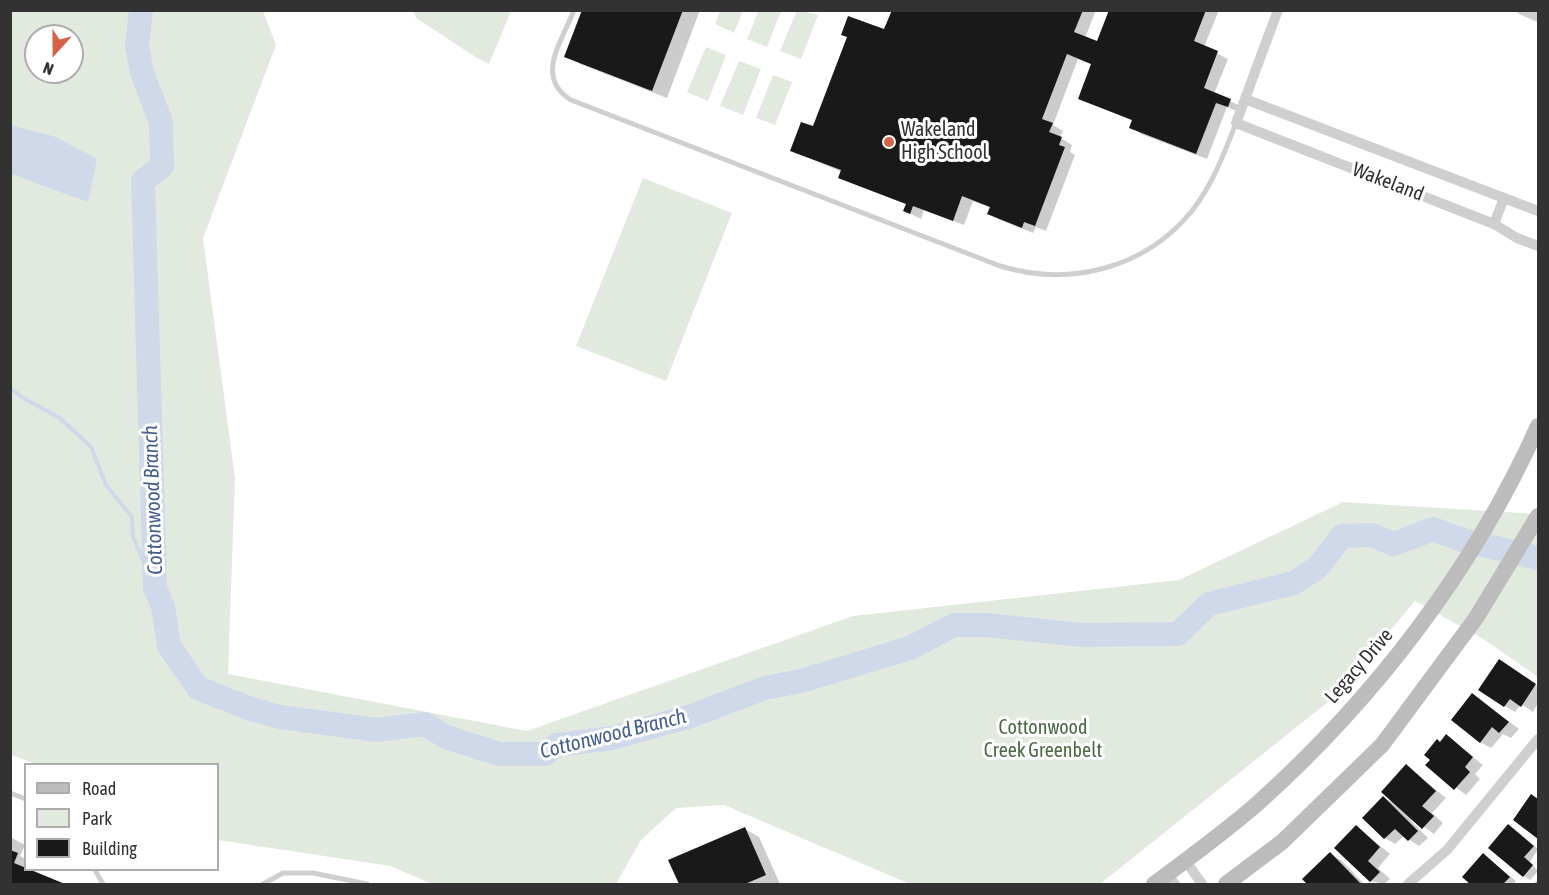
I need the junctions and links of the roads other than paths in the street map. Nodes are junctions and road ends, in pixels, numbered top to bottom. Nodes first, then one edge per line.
1 (574, 10) edge
2 (1278, 10) edge
3 (1522, 10) edge
4 (1539, 17) edge
5 (1245, 99) junction
6 (1236, 123) junction
7 (1504, 198) junction
8 (1539, 212) edge
9 (1494, 224) junction
10 (1539, 246) edge
11 (1537, 429) edge
12 (1539, 516) edge
13 (1539, 739) edge
14 (1185, 860) junction
15 (96, 871) edge
16 (1165, 881) edge
17 (103, 885) edge
18 (263, 885) edge
19 (367, 885) edge
20 (1202, 885) edge
21 (1226, 885) edge
22 (1408, 885) edge

1 - 6 lane
2 - 5 street
3 - 4 street
5 - 6 street
5 - 7 street, Wakeland
6 - 9 street, Wakeland
7 - 8 street, Wakeland
7 - 9 street
9 - 10 street, Wakeland
11 - 14 main road, Legacy Drive
12 - 21 main road
13 - 22 street
14 - 16 main road, Legacy Drive
14 - 20 street
15 - 17 lane
18 - 19 lane

